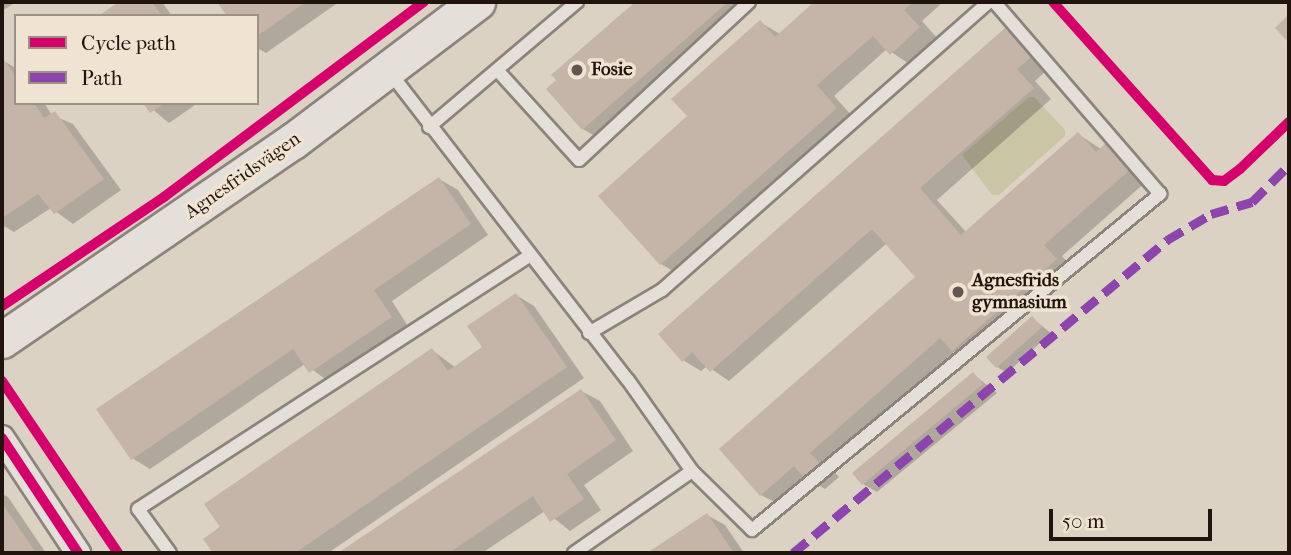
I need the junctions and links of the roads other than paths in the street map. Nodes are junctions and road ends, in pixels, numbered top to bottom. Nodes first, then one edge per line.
1 (477, 2) edge
2 (577, 2) edge
3 (748, 2) edge
4 (989, 2) edge
5 (994, 2) edge
6 (388, 70) junction
7 (498, 71) junction
8 (429, 127) junction
9 (528, 257) junction
10 (589, 332) junction
11 (2, 340) edge
12 (2, 438) edge
13 (692, 471) junction
14 (78, 553) edge
15 (170, 553) edge
16 (574, 553) edge

1 - 6 main road, Agnesfridsvägen
2 - 7 lane
3 - 7 lane
4 - 10 lane
5 - 13 lane
6 - 8 lane
6 - 11 main road, Agnesfridsvägen
7 - 8 lane
8 - 9 lane
9 - 10 lane
9 - 15 lane
10 - 13 lane
12 - 14 street
13 - 16 lane

